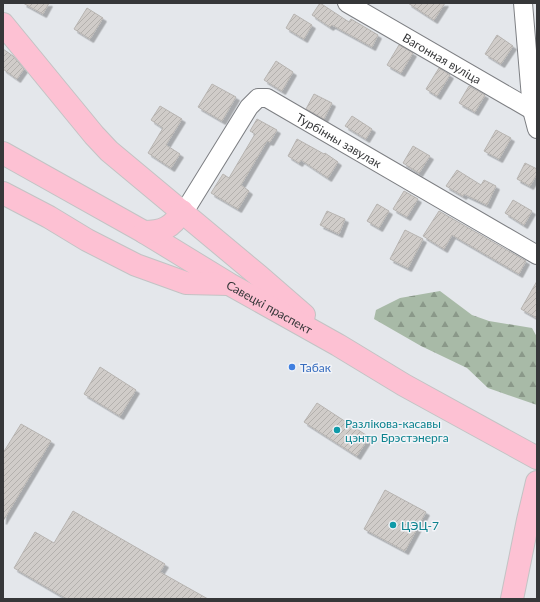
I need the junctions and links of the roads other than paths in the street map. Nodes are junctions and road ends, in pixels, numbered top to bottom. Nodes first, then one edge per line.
1 (347, 3) edge
2 (523, 3) edge
3 (3, 24) edge
4 (534, 111) edge
5 (537, 129) edge
6 (3, 153) edge
7 (3, 193) edge
8 (182, 211) junction
9 (144, 232) junction
10 (537, 255) edge
11 (229, 284) junction
12 (338, 345) junction
13 (537, 458) edge
14 (537, 482) edge
15 (512, 599) edge

1 - 4 street, Вагонная вуліца
2 - 4 street
3 - 8 main road
4 - 5 street
6 - 9 main road, Савецкі праспект
7 - 11 main road
8 - 9 main road
8 - 10 street, Турбінны завулак
8 - 12 main road
9 - 11 main road, Савецкі праспект
11 - 12 main road, Савецкі праспект
12 - 13 main road, Савецкі праспект
14 - 15 main road

